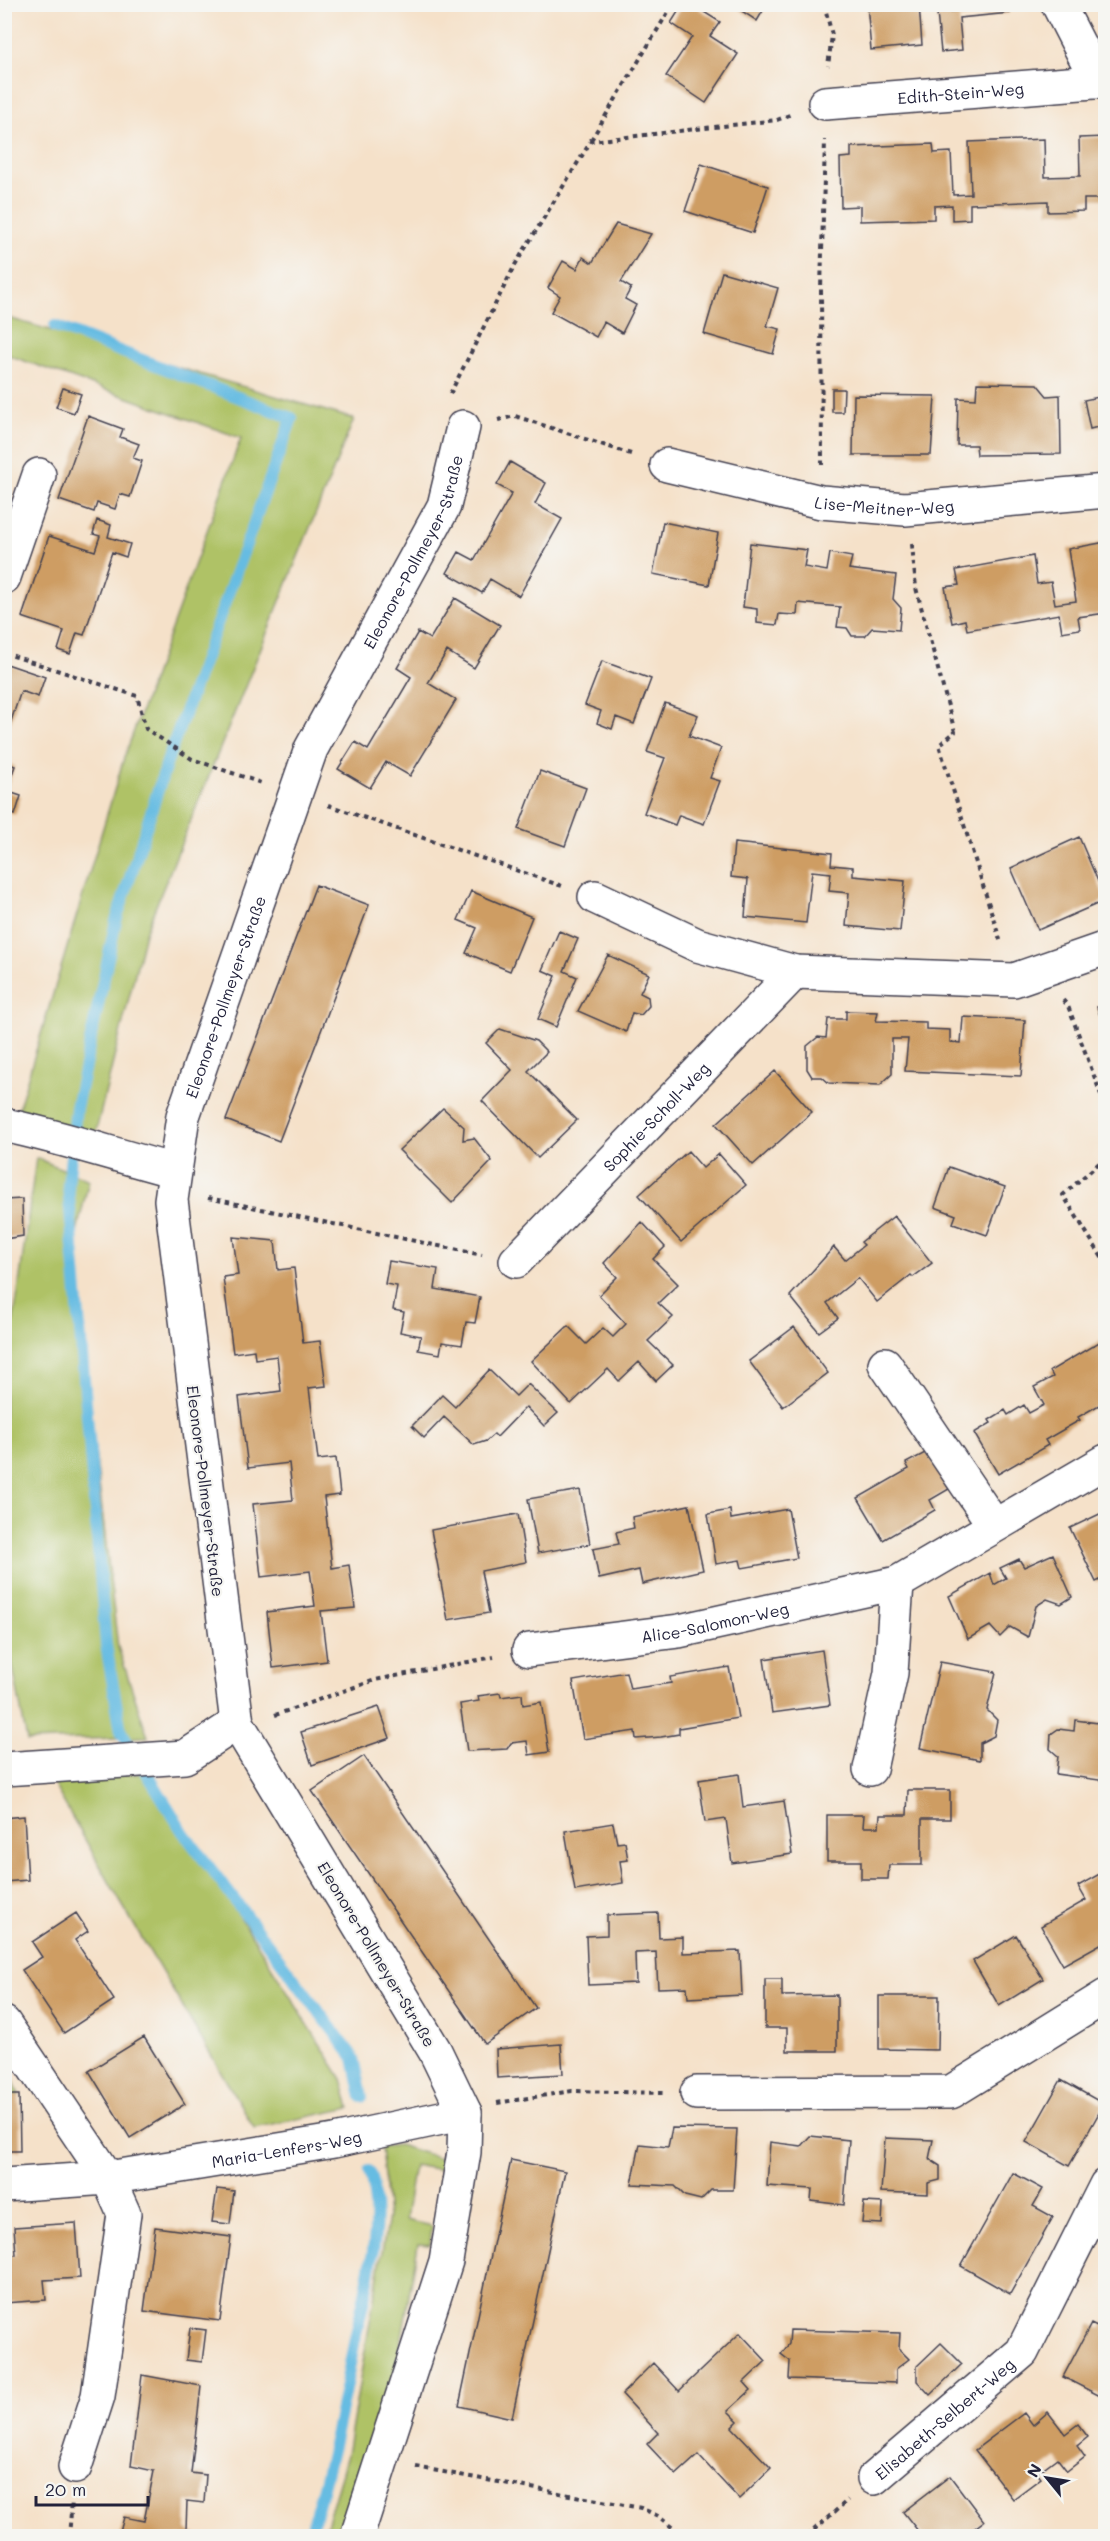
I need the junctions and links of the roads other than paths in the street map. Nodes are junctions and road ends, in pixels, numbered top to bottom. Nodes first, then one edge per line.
1 (1058, 4) edge
2 (1102, 82) edge
3 (825, 103) road end
4 (463, 427) road end
5 (667, 465) road end
6 (39, 475) dead end
7 (1106, 491) edge
8 (4, 577) edge
9 (595, 897) road end
10 (1106, 948) edge
11 (795, 972) junction
12 (4, 1125) edge
13 (175, 1171) junction
14 (516, 1262) road end
15 (885, 1364) dead end
16 (1106, 1461) edge
17 (994, 1525) junction
18 (897, 1583) junction
19 (529, 1650) road end
20 (237, 1723) junction
21 (4, 1768) edge
22 (870, 1769) dead end
23 (1106, 1996) edge
24 (4, 2023) edge
25 (697, 2094) road end
26 (465, 2113) junction
27 (108, 2178) junction
28 (4, 2185) edge
29 (1106, 2185) edge
30 (75, 2467) dead end
31 (874, 2478) road end
32 (357, 2536) edge

1 - 2 street, Edith-Stein-Weg
2 - 3 street, Edith-Stein-Weg
4 - 13 street, Eleonore-Pollmeyer-Straße
5 - 7 street, Lise-Meitner-Weg
6 - 8 street
9 - 11 street
10 - 11 street
11 - 14 street, Sophie-Scholl-Weg
12 - 13 street
13 - 20 street, Eleonore-Pollmeyer-Straße
15 - 17 street
16 - 17 street, Alice-Salomon-Weg
17 - 18 street, Alice-Salomon-Weg
18 - 19 street, Alice-Salomon-Weg
18 - 22 street
20 - 21 street
20 - 26 street, Eleonore-Pollmeyer-Straße
23 - 25 street
24 - 27 street
26 - 27 street, Maria-Lenfers-Weg
26 - 32 street, Eleonore-Pollmeyer-Straße
27 - 28 street, Maria-Lenfers-Weg
27 - 30 street
29 - 31 street, Elisabeth-Selbert-Weg

